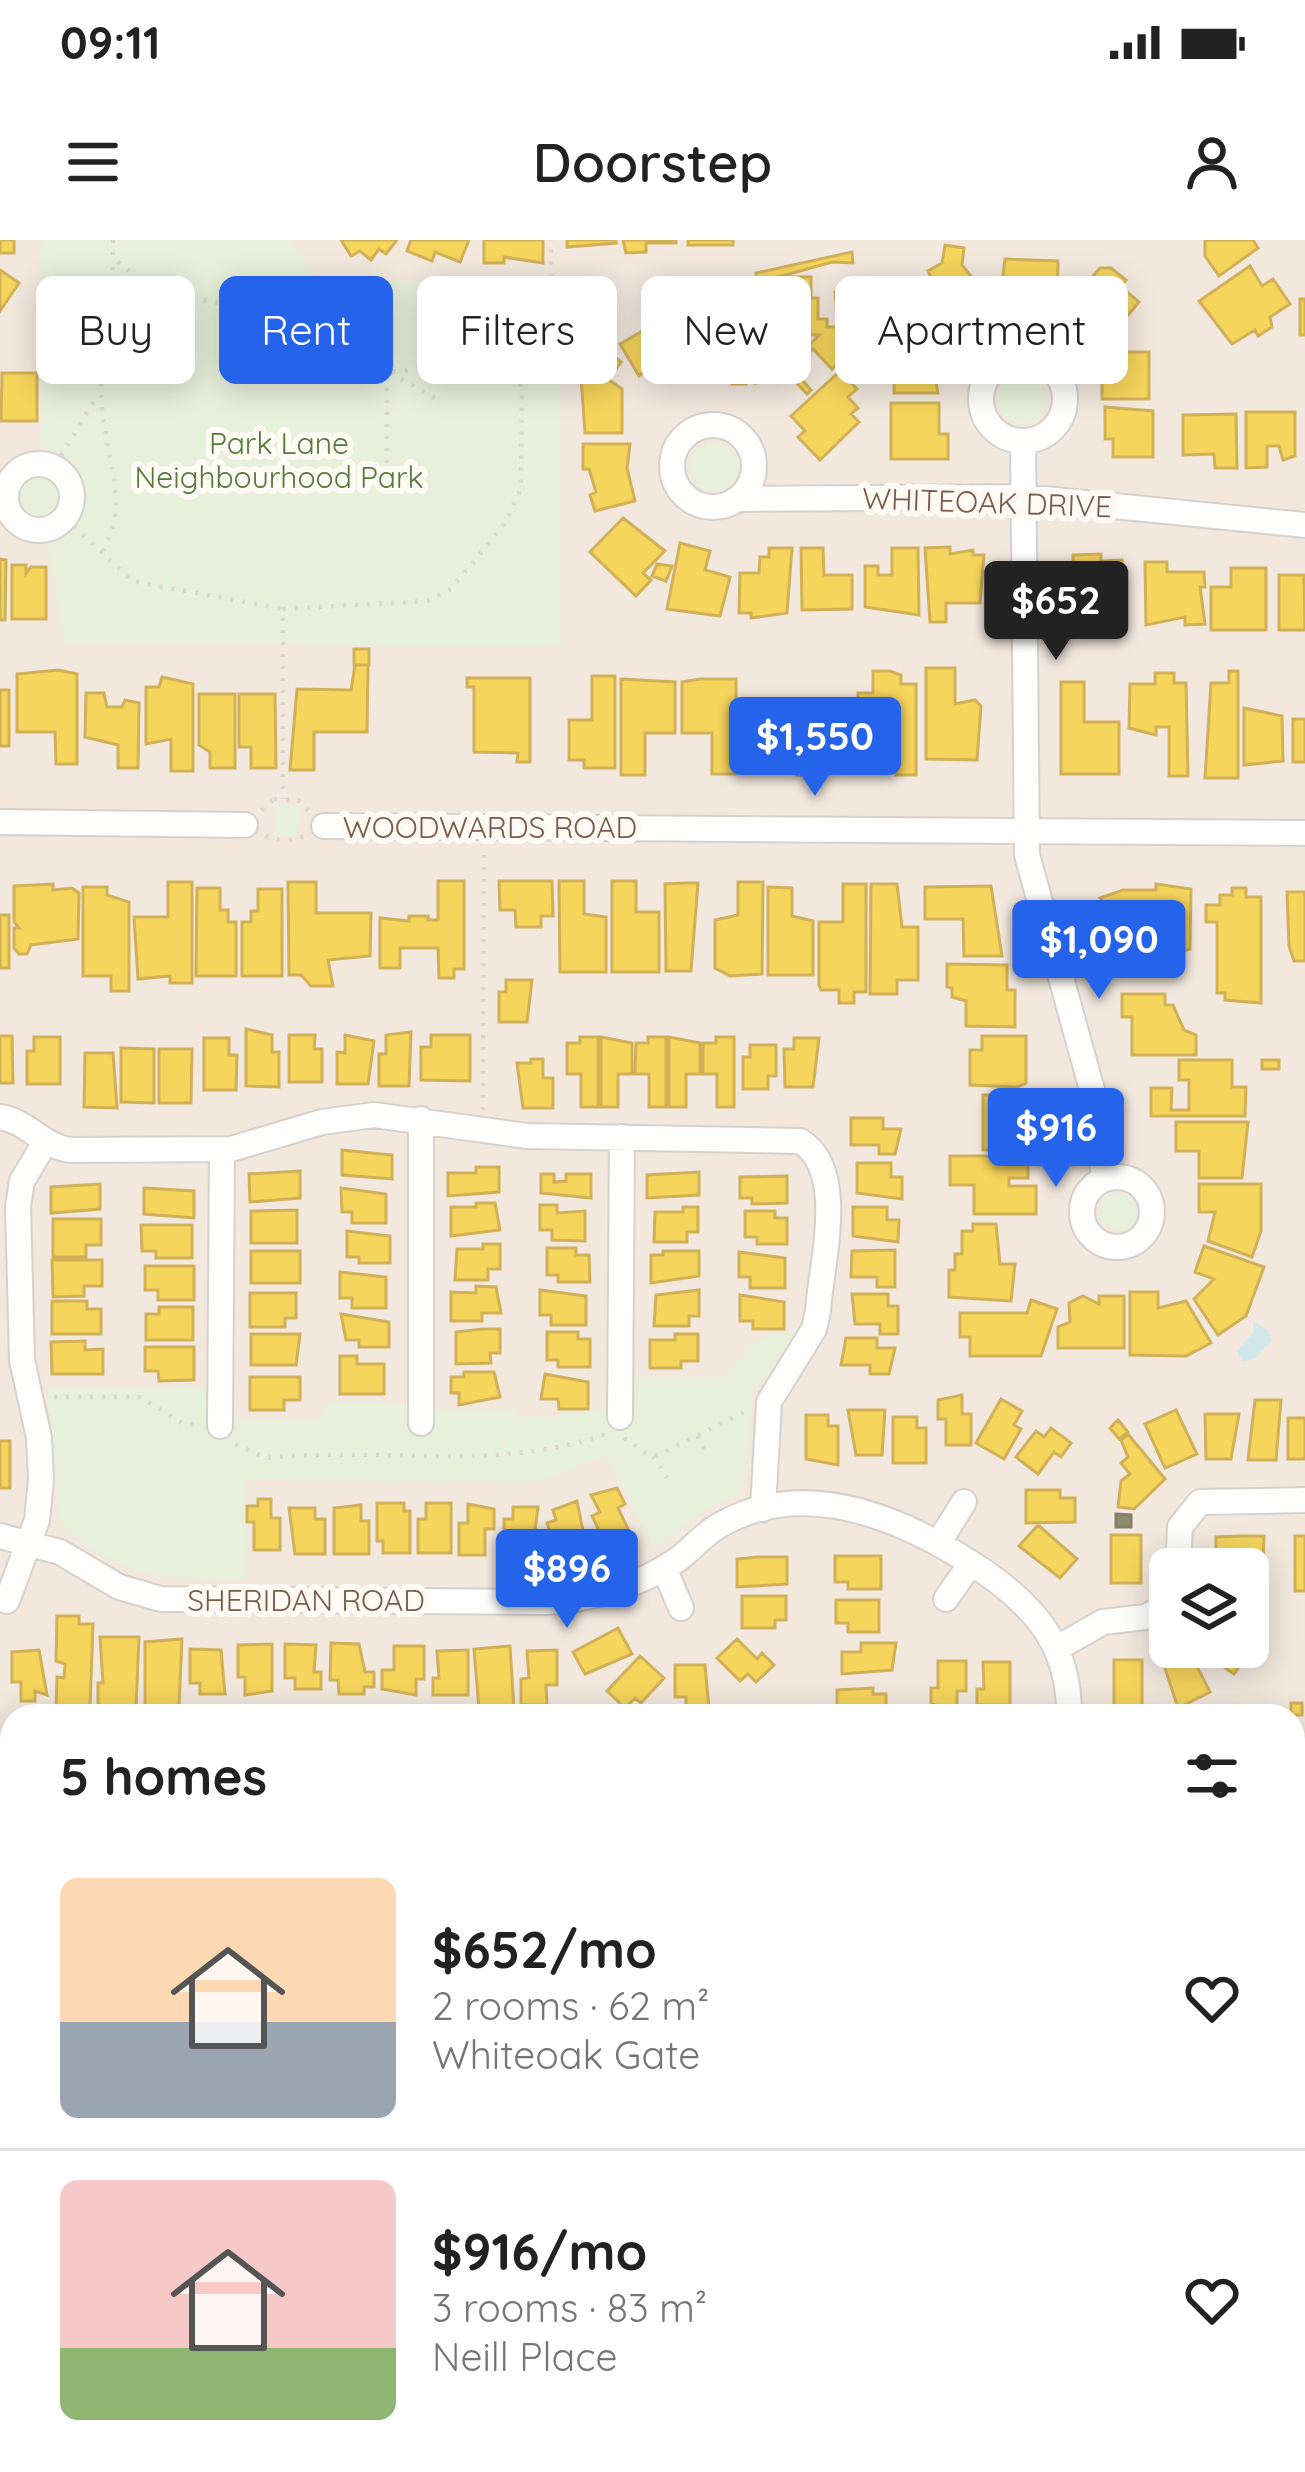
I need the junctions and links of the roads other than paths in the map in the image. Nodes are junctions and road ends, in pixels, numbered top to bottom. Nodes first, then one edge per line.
1 (1024, 440) dead end
2 (1024, 497) junction
3 (739, 499) dead end
4 (1305, 525) edge
5 (0, 822) edge
6 (245, 825) road end
7 (324, 826) road end
8 (1026, 830) junction
9 (1305, 833) edge
10 (12, 1115) edge
11 (422, 1119) junction
12 (622, 1137) junction
13 (46, 1141) junction
14 (222, 1150) junction
15 (1104, 1179) dead end
16 (620, 1418) dead end
17 (422, 1424) dead end
18 (220, 1426) road end
19 (1305, 1500) edge
20 (964, 1502) dead end
21 (763, 1509) junction
22 (0, 1536) edge
23 (30, 1542) junction
24 (939, 1542) junction
25 (1179, 1548) edge
26 (970, 1563) junction
27 (664, 1568) junction
28 (946, 1599) dead end
29 (7, 1601) dead end
30 (681, 1609) dead end
31 (1149, 1615) edge
32 (1059, 1646) junction
33 (1068, 1704) edge

1 - 2 street
2 - 3 street, WHITEOAK DRIVE
2 - 4 street, WHITEOAK DRIVE
2 - 8 street
5 - 6 street
7 - 8 street, WOODWARDS ROAD
8 - 9 street, WOODWARDS ROAD
8 - 15 street
10 - 13 street
11 - 12 street
11 - 14 street
11 - 17 street
12 - 16 street
12 - 21 street
13 - 14 street
13 - 23 street
14 - 18 street
19 - 25 street
20 - 24 street
21 - 24 street, SHERIDAN ROAD
21 - 27 street, SHERIDAN ROAD
22 - 23 street, SHERIDAN ROAD
23 - 27 street, SHERIDAN ROAD
23 - 29 street
24 - 26 street, SHERIDAN ROAD
26 - 28 street
26 - 32 street, SHERIDAN ROAD
27 - 30 street
31 - 32 street
32 - 33 street

